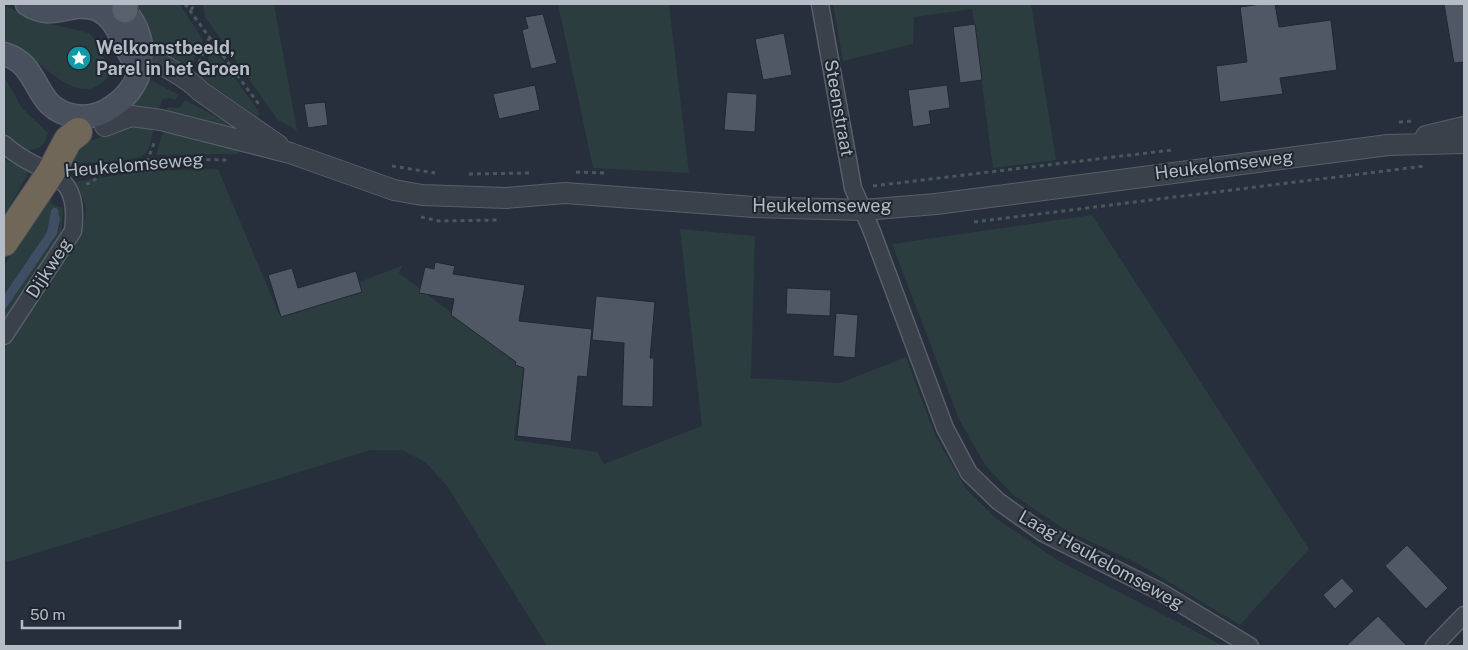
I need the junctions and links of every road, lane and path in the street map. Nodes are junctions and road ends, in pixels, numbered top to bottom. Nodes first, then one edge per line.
1 (27, 4) edge
2 (185, 4) edge
3 (195, 4) edge
4 (820, 4) edge
5 (122, 6) edge
6 (191, 10) junction
7 (4, 54) edge
8 (142, 58) junction
9 (4, 67) edge
10 (263, 110) dead end
11 (1415, 120) dead end
12 (1395, 123) dead end
13 (71, 125) junction
14 (105, 126) joint
15 (1464, 127) edge
16 (1464, 143) edge
17 (4, 144) edge
18 (1388, 145) junction
19 (1180, 149) dead end
20 (290, 153) junction
21 (238, 161) dead end
22 (1435, 165) dead end
23 (107, 168) junction
24 (46, 170) junction
25 (853, 188) junction
26 (72, 196) junction
27 (863, 210) junction
28 (417, 216) dead end
29 (504, 220) dead end
30 (968, 222) dead end
31 (4, 242) edge
32 (4, 336) edge
33 (1464, 615) edge
34 (1250, 646) edge
35 (1434, 646) edge

1 - 8 main road
2 - 6 path
3 - 6 path
4 - 25 street, Steenstraat
5 - 8 main road
6 - 10 path
7 - 13 main road
8 - 13 main road
8 - 20 street, Heukelomseweg
9 - 13 main road
11 - 12 path
13 - 14 main road
13 - 24 highway
14 - 20 street, Heukelomseweg
15 - 18 street, Heukelomseweg
16 - 18 street, Heukelomseweg
17 - 24 street
18 - 27 street, Heukelomseweg
19 - 25 path
20 - 27 street, Heukelomseweg
21 - 23 path, Heukelomseweg
22 - 30 path
23 - 24 path, Heukelomseweg
23 - 26 path
24 - 26 street
24 - 31 highway
25 - 27 street, Steenstraat
26 - 32 street, Dijkweg
27 - 34 street, Laag Heukelomseweg
28 - 29 path
33 - 35 street

